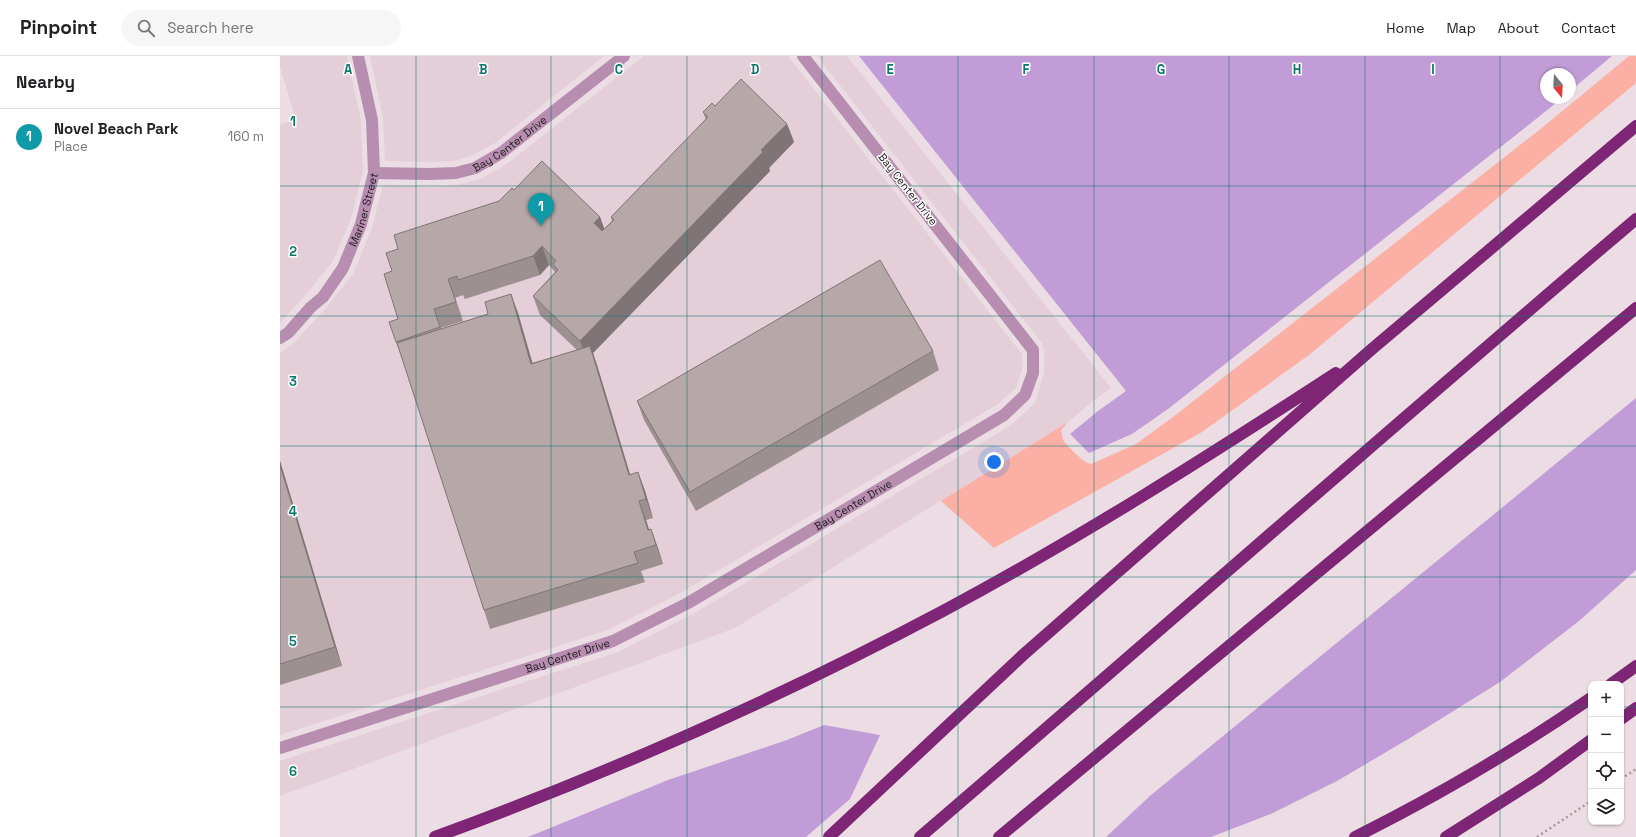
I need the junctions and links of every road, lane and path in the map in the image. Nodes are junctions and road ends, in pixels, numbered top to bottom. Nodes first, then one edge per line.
1 (358, 56) edge
2 (624, 56) edge
3 (803, 56) edge
4 (1636, 126) edge
5 (374, 173) junction
6 (1636, 219) edge
7 (1636, 308) edge
8 (280, 338) edge
9 (1372, 349) junction
10 (1636, 666) edge
11 (1615, 681) edge
12 (1588, 700) edge
13 (1636, 708) edge
14 (1624, 717) edge
15 (1588, 742) edge
16 (280, 748) edge
17 (1636, 769) edge
18 (1624, 777) edge
19 (1588, 803) edge
20 (435, 837) edge
21 (829, 837) edge
22 (920, 837) edge
23 (1000, 837) edge
24 (1355, 837) edge
25 (1446, 837) edge
26 (1537, 837) edge

1 - 5 street, Mariner Street
2 - 5 street, Bay Center Drive
3 - 16 street, Bay Center Drive
4 - 9 highway
5 - 8 street, Mariner Street
6 - 22 highway
7 - 23 highway
9 - 20 highway
9 - 21 highway
10 - 11 highway
12 - 24 highway
13 - 14 highway
15 - 25 highway
17 - 18 path
19 - 26 path

